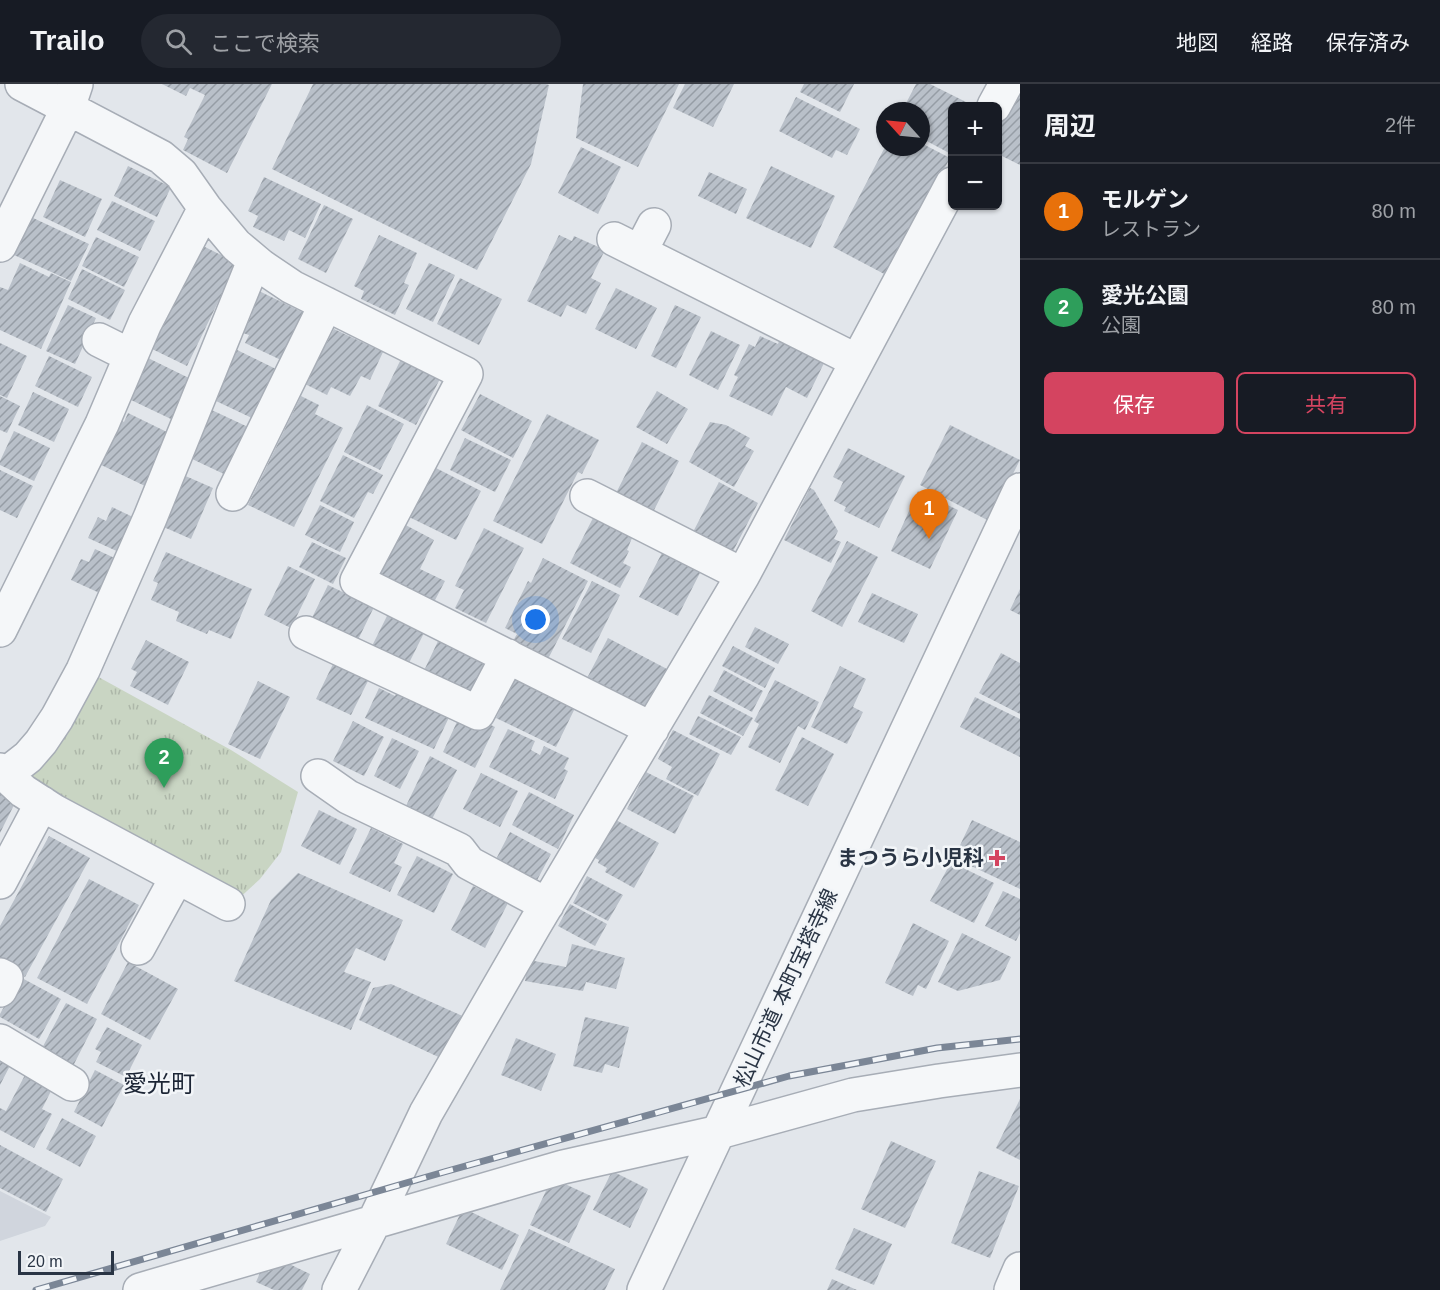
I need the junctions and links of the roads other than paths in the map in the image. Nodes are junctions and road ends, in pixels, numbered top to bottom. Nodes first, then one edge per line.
1 (22, 84) edge
2 (1006, 84) edge
3 (72, 96) edge
4 (996, 102) edge
5 (948, 191) edge
6 (205, 208) junction
7 (636, 238) dead end
8 (0, 245) edge
9 (254, 261) junction
10 (326, 304) junction
11 (99, 340) dead end
12 (131, 356) junction
13 (857, 361) junction
14 (1020, 490) edge
15 (233, 494) dead end
16 (587, 496) dead end
17 (743, 575) junction
18 (0, 630) edge
19 (306, 633) dead end
20 (508, 656) junction
21 (652, 729) junction
22 (3, 772) edge
23 (318, 776) dead end
24 (42, 803) junction
25 (177, 877) junction
26 (0, 882) edge
27 (228, 904) dead end
28 (547, 905) junction
29 (138, 948) dead end
30 (0, 975) edge
31 (0, 990) edge
32 (0, 1041) edge
33 (1020, 1070) edge
34 (72, 1084) dead end
35 (718, 1132) junction
36 (374, 1222) junction
37 (1020, 1269) edge
38 (140, 1290) edge
39 (339, 1290) edge
40 (644, 1290) edge
41 (1011, 1290) edge

1 - 3 street
2 - 4 street
3 - 6 street
3 - 8 street
5 - 13 street
6 - 9 street
6 - 12 street
7 - 13 street
9 - 10 street
9 - 22 street
10 - 15 street
10 - 20 street
11 - 12 street
12 - 18 street
13 - 17 street
14 - 35 street, 松山市道 本町宝塔寺線
16 - 17 street
17 - 21 street
19 - 20 street
20 - 21 street
21 - 28 street
22 - 24 street
23 - 28 street
24 - 25 street
24 - 26 street
25 - 27 street
25 - 29 street
28 - 36 street
30 - 31 street
32 - 34 street
33 - 35 street
35 - 36 street
35 - 40 street, 松山市道 本町宝塔寺線
36 - 38 street
36 - 39 street
37 - 41 street

